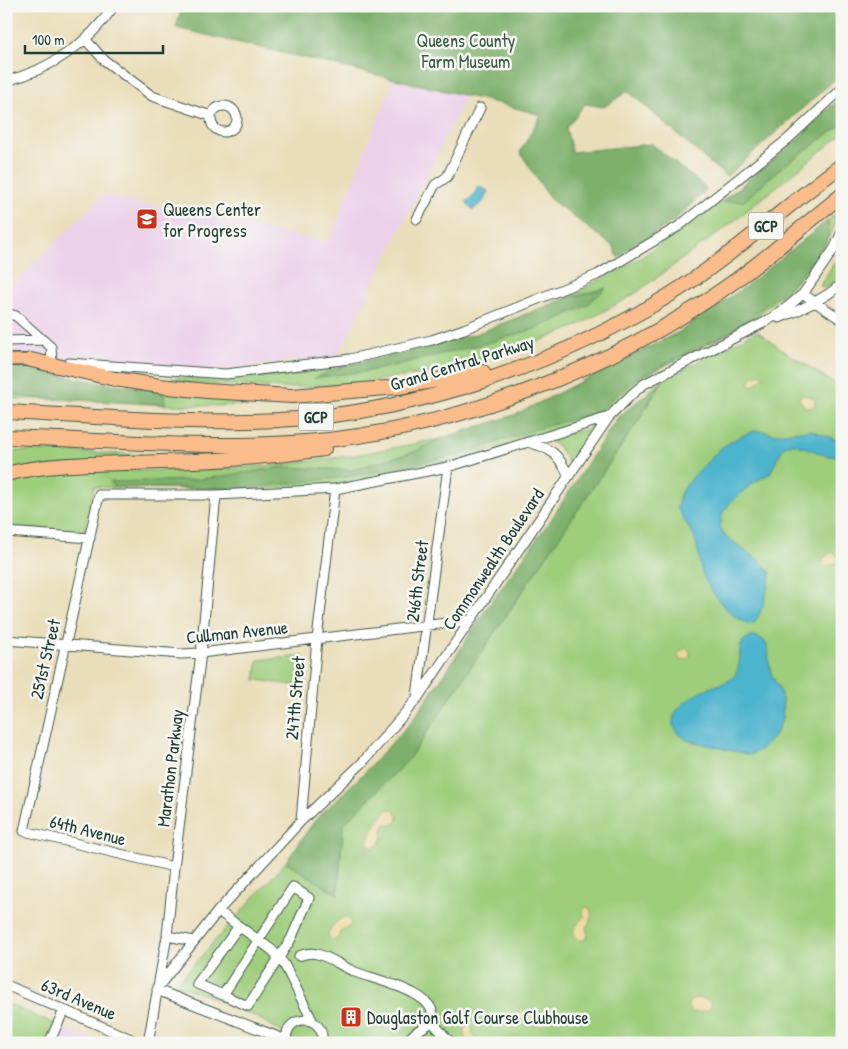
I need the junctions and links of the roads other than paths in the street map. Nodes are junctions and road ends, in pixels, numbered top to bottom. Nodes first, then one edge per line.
1 (114, 6) edge
2 (86, 40) junction
3 (6, 81) edge
4 (842, 89) edge
5 (480, 108) dead end
6 (211, 116) dead end
7 (842, 165) edge
8 (842, 195) edge
9 (417, 219) dead end
10 (842, 232) edge
11 (838, 287) edge
12 (803, 294) junction
13 (815, 302) junction
14 (6, 313) edge
15 (842, 320) edge
16 (767, 321) junction
17 (43, 340) junction
18 (6, 341) edge
19 (563, 351) junction
20 (6, 360) edge
21 (31, 360) junction
22 (52, 362) junction
23 (6, 412) edge
24 (610, 417) junction
25 (434, 420) junction
26 (6, 437) edge
27 (527, 442) junction
28 (448, 467) junction
29 (6, 474) edge
30 (569, 476) junction
31 (335, 489) junction
32 (216, 495) junction
33 (6, 532) edge
34 (90, 538) junction
35 (471, 620) junction
36 (428, 626) junction
37 (6, 640) edge
38 (316, 640) junction
39 (65, 645) junction
40 (201, 654) junction
41 (417, 699) junction
42 (301, 821) junction
43 (24, 831) joint
44 (174, 867) junction
45 (218, 911) junction
46 (239, 926) junction
47 (167, 936) junction
48 (259, 940) junction
49 (194, 941) junction
50 (298, 956) dead end
51 (279, 958) junction
52 (6, 985) edge
53 (158, 988) junction
54 (222, 996) junction
55 (64, 1010) junction
56 (313, 1022) junction
57 (432, 1022) junction
58 (287, 1041) edge
59 (450, 1042) edge
60 (49, 1043) edge
61 (140, 1043) edge
62 (148, 1043) edge
63 (322, 1043) edge
64 (405, 1043) edge

1 - 2 street
2 - 3 street
2 - 6 street
4 - 22 street
5 - 9 street
7 - 19 highway, Grand Central Parkway / GCP
8 - 25 highway, GCP
10 - 12 street, Commonwealth Boulevard
11 - 13 street
12 - 13 street
12 - 16 street, Commonwealth Boulevard
13 - 15 street
13 - 16 street
14 - 17 street
16 - 24 street, Commonwealth Boulevard
17 - 18 street
17 - 22 street
19 - 21 highway
19 - 23 highway, Grand Central Parkway / GCP
20 - 21 main road
21 - 22 street
24 - 27 street
24 - 30 street, Commonwealth Boulevard
25 - 26 highway, GCP
25 - 29 highway
27 - 28 street
27 - 30 street
28 - 31 street
28 - 36 street, 246th Street
30 - 35 street, Commonwealth Boulevard
31 - 32 street
31 - 38 street, 247th Street
32 - 34 street, 251st Street
32 - 40 street, Marathon Parkway
33 - 34 street
34 - 39 street, 251st Street
35 - 36 street, Cullman Avenue
35 - 41 street, Commonwealth Boulevard
36 - 38 street, Cullman Avenue
36 - 41 street, 246th Street
37 - 39 street, Cullman Avenue
38 - 40 street, Cullman Avenue
38 - 42 street, 247th Street
39 - 40 street, Cullman Avenue
39 - 43 street, 251st Street
40 - 44 street, Marathon Parkway
41 - 42 street, Commonwealth Boulevard
42 - 45 street, Commonwealth Boulevard
43 - 44 street, 64th Avenue
44 - 47 street, Marathon Parkway
45 - 46 street
45 - 49 street, Commonwealth Boulevard
46 - 48 street
46 - 54 street
47 - 49 street
47 - 53 street, Marathon Parkway
48 - 51 street
48 - 51 street
48 - 54 street
49 - 53 street, Commonwealth Boulevard
50 - 57 street
51 - 54 street
51 - 56 street
52 - 55 street, 63rd Avenue
53 - 58 street
53 - 62 street, Marathon Parkway
55 - 60 street
55 - 61 street, 63rd Avenue
56 - 58 street
56 - 63 street
57 - 59 street
57 - 64 street

